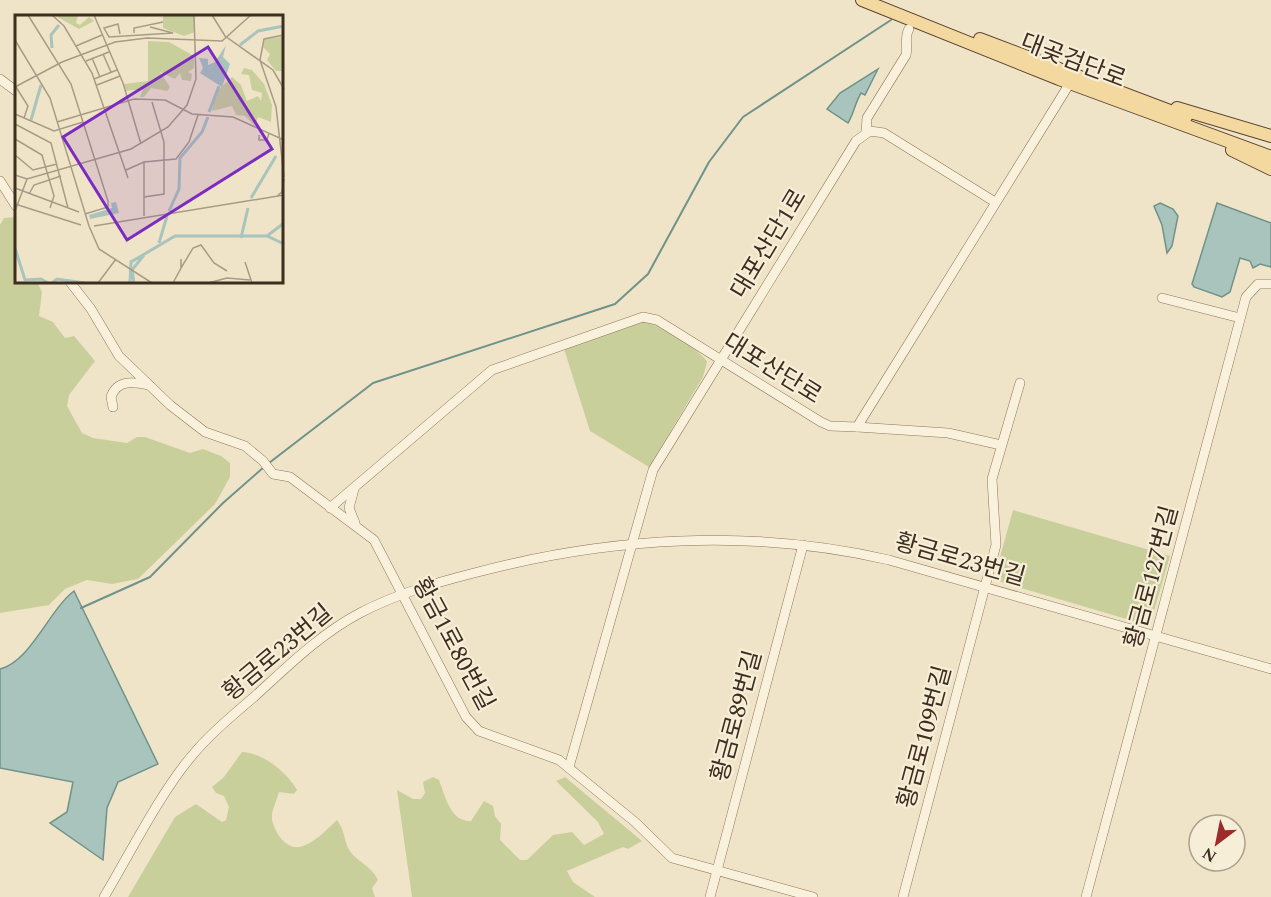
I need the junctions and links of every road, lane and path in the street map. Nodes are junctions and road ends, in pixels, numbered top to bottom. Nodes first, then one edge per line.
1 (862, 0) edge
2 (884, 0) edge
3 (909, 29) dead end
4 (0, 79) edge
5 (1070, 83) junction
6 (1108, 87) junction
7 (15, 91) edge
8 (1166, 118) junction
9 (868, 131) junction
10 (1271, 136) edge
11 (1271, 149) edge
12 (1271, 157) edge
13 (1271, 169) edge
14 (0, 181) edge
15 (995, 202) junction
16 (15, 204) edge
17 (72, 284) edge
18 (1271, 284) edge
19 (1162, 298) dead end
20 (1240, 318) junction
21 (721, 360) junction
22 (1020, 383) dead end
23 (149, 385) junction
24 (113, 407) dead end
25 (857, 427) junction
26 (1001, 445) junction
27 (355, 487) junction
28 (330, 508) junction
29 (356, 525) junction
30 (631, 543) junction
31 (803, 545) junction
32 (984, 587) junction
33 (404, 594) junction
34 (1157, 635) junction
35 (1271, 669) edge
36 (569, 767) junction
37 (717, 871) junction
38 (104, 897) edge
39 (710, 897) edge
40 (813, 897) edge
41 (903, 897) edge
42 (1086, 897) edge

1 - 5 main road, 대곶검단로
2 - 6 main road, 대곶검단로
3 - 9 street, 대포산단1로
4 - 7 street
5 - 8 main road, 대곶검단로
5 - 15 street
6 - 10 main road
6 - 11 main road, 대곶검단로
8 - 12 main road, 대곶검단로
8 - 13 main road
9 - 15 street
9 - 21 street, 대포산단1로
14 - 16 street
15 - 25 street
17 - 23 street
18 - 20 street, 황금로127번길
19 - 20 street
20 - 34 street, 황금로127번길
21 - 25 street, 대포산단로
21 - 27 street, 대포산단로
21 - 30 street, 대포산단1로
22 - 26 street, 황금로109번길
23 - 24 street
23 - 28 street, 황금1로80번길
25 - 26 street, 대포산단로
26 - 32 street, 황금로109번길
27 - 28 street, 대포산단로
27 - 29 street
28 - 29 street, 황금1로80번길
29 - 33 street, 황금1로80번길
30 - 31 street, 황금로23번길
30 - 33 street, 황금로23번길
30 - 36 street
31 - 32 street, 황금로23번길
31 - 37 street, 황금로89번길
32 - 34 street, 황금로23번길
32 - 41 street, 황금로109번길
33 - 36 street, 황금1로80번길
33 - 38 street, 황금로23번길
34 - 35 street, 황금로23번길
34 - 42 street, 황금로127번길
36 - 37 street, 황금1로80번길
37 - 39 street, 황금로89번길
37 - 40 street, 황금1로80번길

